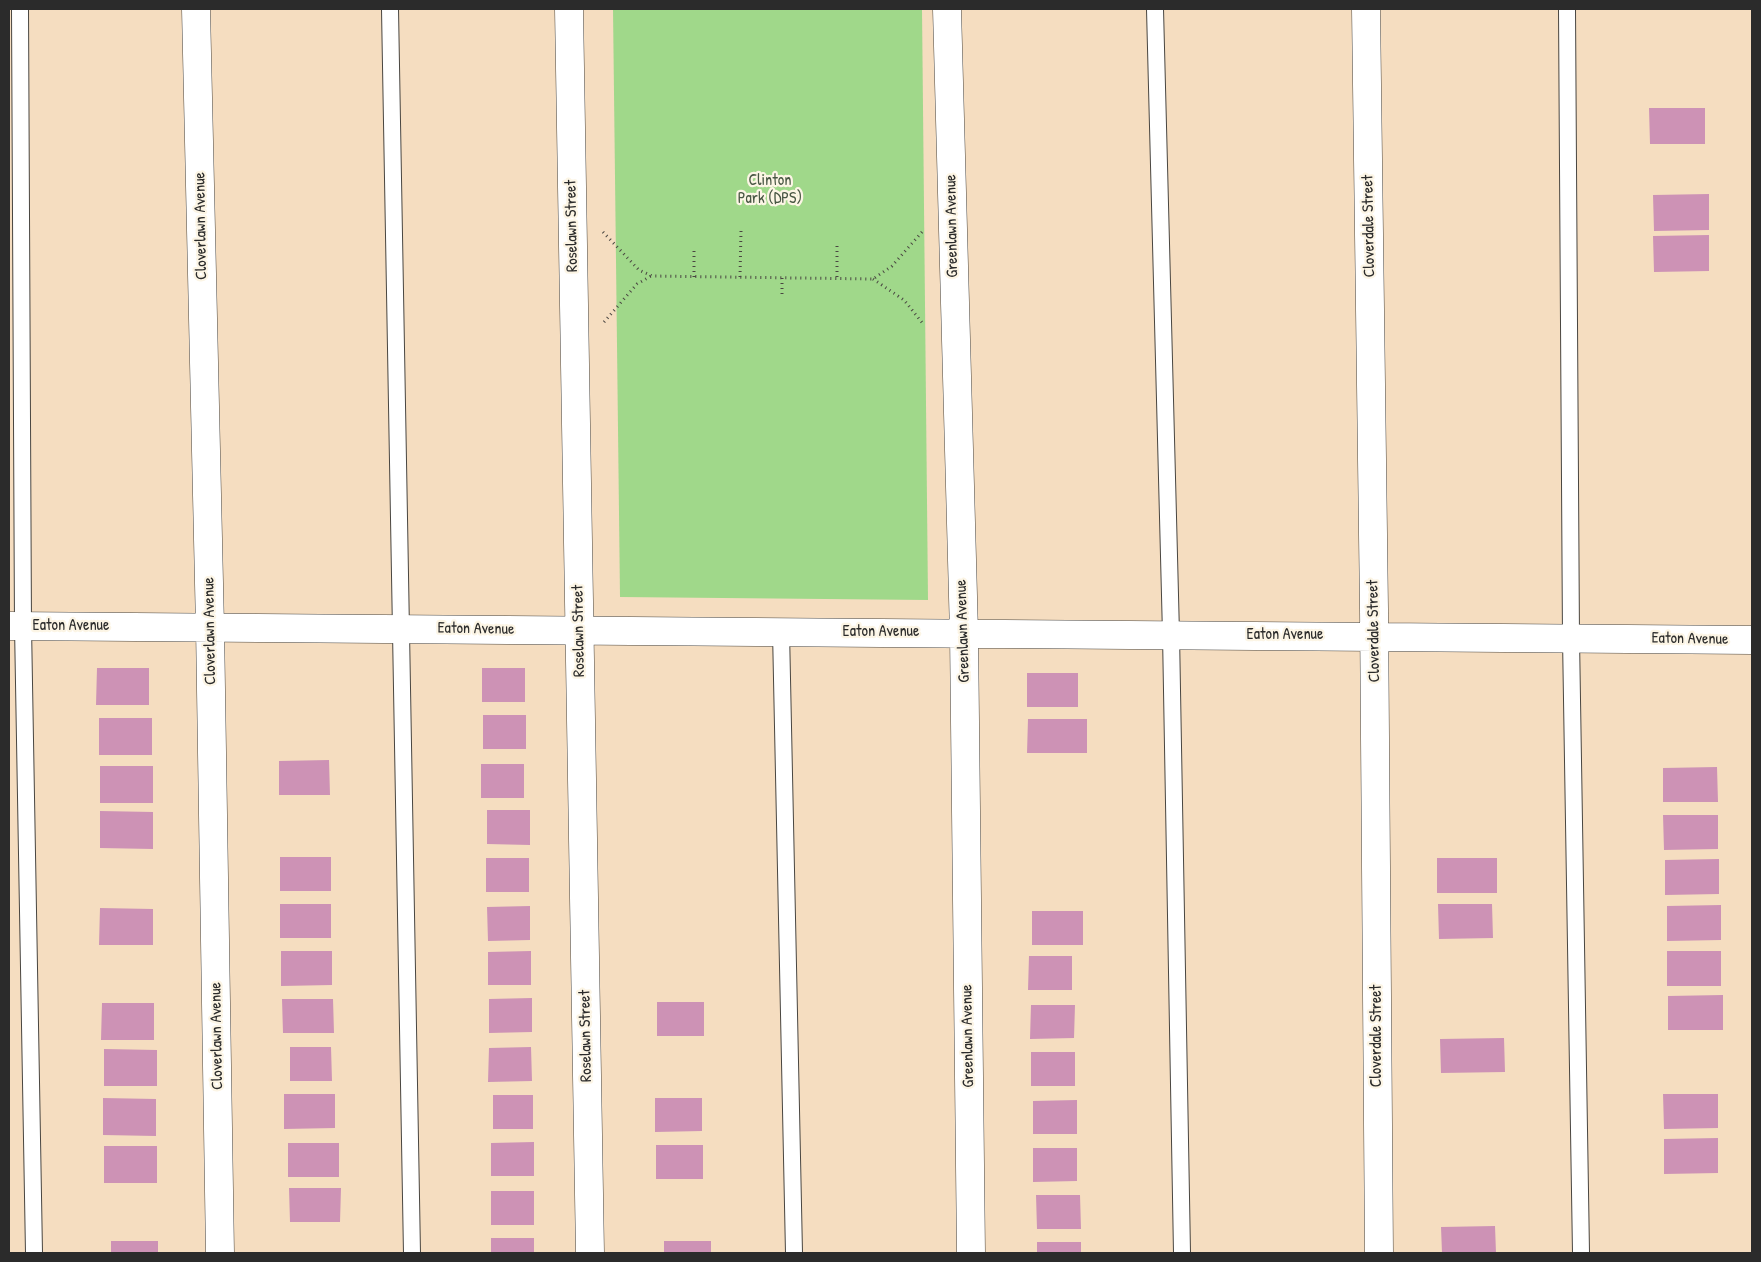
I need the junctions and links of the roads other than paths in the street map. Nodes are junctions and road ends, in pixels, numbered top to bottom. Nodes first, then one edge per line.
1 (20, 9) edge
2 (196, 9) edge
3 (390, 9) edge
4 (568, 9) edge
5 (947, 9) edge
6 (1155, 9) edge
7 (1366, 9) edge
8 (1566, 9) edge
9 (16, 626) edge
10 (210, 627) junction
11 (402, 629) junction
12 (579, 630) junction
13 (781, 631) junction
14 (964, 633) junction
15 (1171, 634) junction
16 (1374, 636) junction
17 (1570, 638) junction
18 (1752, 640) edge
19 (34, 1253) edge
20 (220, 1253) edge
21 (412, 1253) edge
22 (590, 1253) edge
23 (794, 1253) edge
24 (971, 1253) edge
25 (1182, 1253) edge
26 (1379, 1253) edge
27 (1580, 1253) edge

1 - 9 lane
2 - 10 street, Cloverlawn Avenue
3 - 11 lane
4 - 12 street, Roselawn Street
5 - 14 street, Greenlawn Avenue
6 - 15 lane
7 - 16 street, Cloverdale Street
8 - 17 lane
9 - 10 street, Eaton Avenue
9 - 19 lane
10 - 11 street, Eaton Avenue
10 - 20 street, Cloverlawn Avenue
11 - 12 street, Eaton Avenue
11 - 21 lane
12 - 13 street, Eaton Avenue
12 - 22 street, Roselawn Street
13 - 14 street, Eaton Avenue
13 - 23 lane
14 - 15 street, Eaton Avenue
14 - 24 street, Greenlawn Avenue
15 - 16 street, Eaton Avenue
15 - 25 lane
16 - 17 street, Eaton Avenue
16 - 26 street, Cloverdale Street
17 - 18 street, Eaton Avenue
17 - 27 lane

